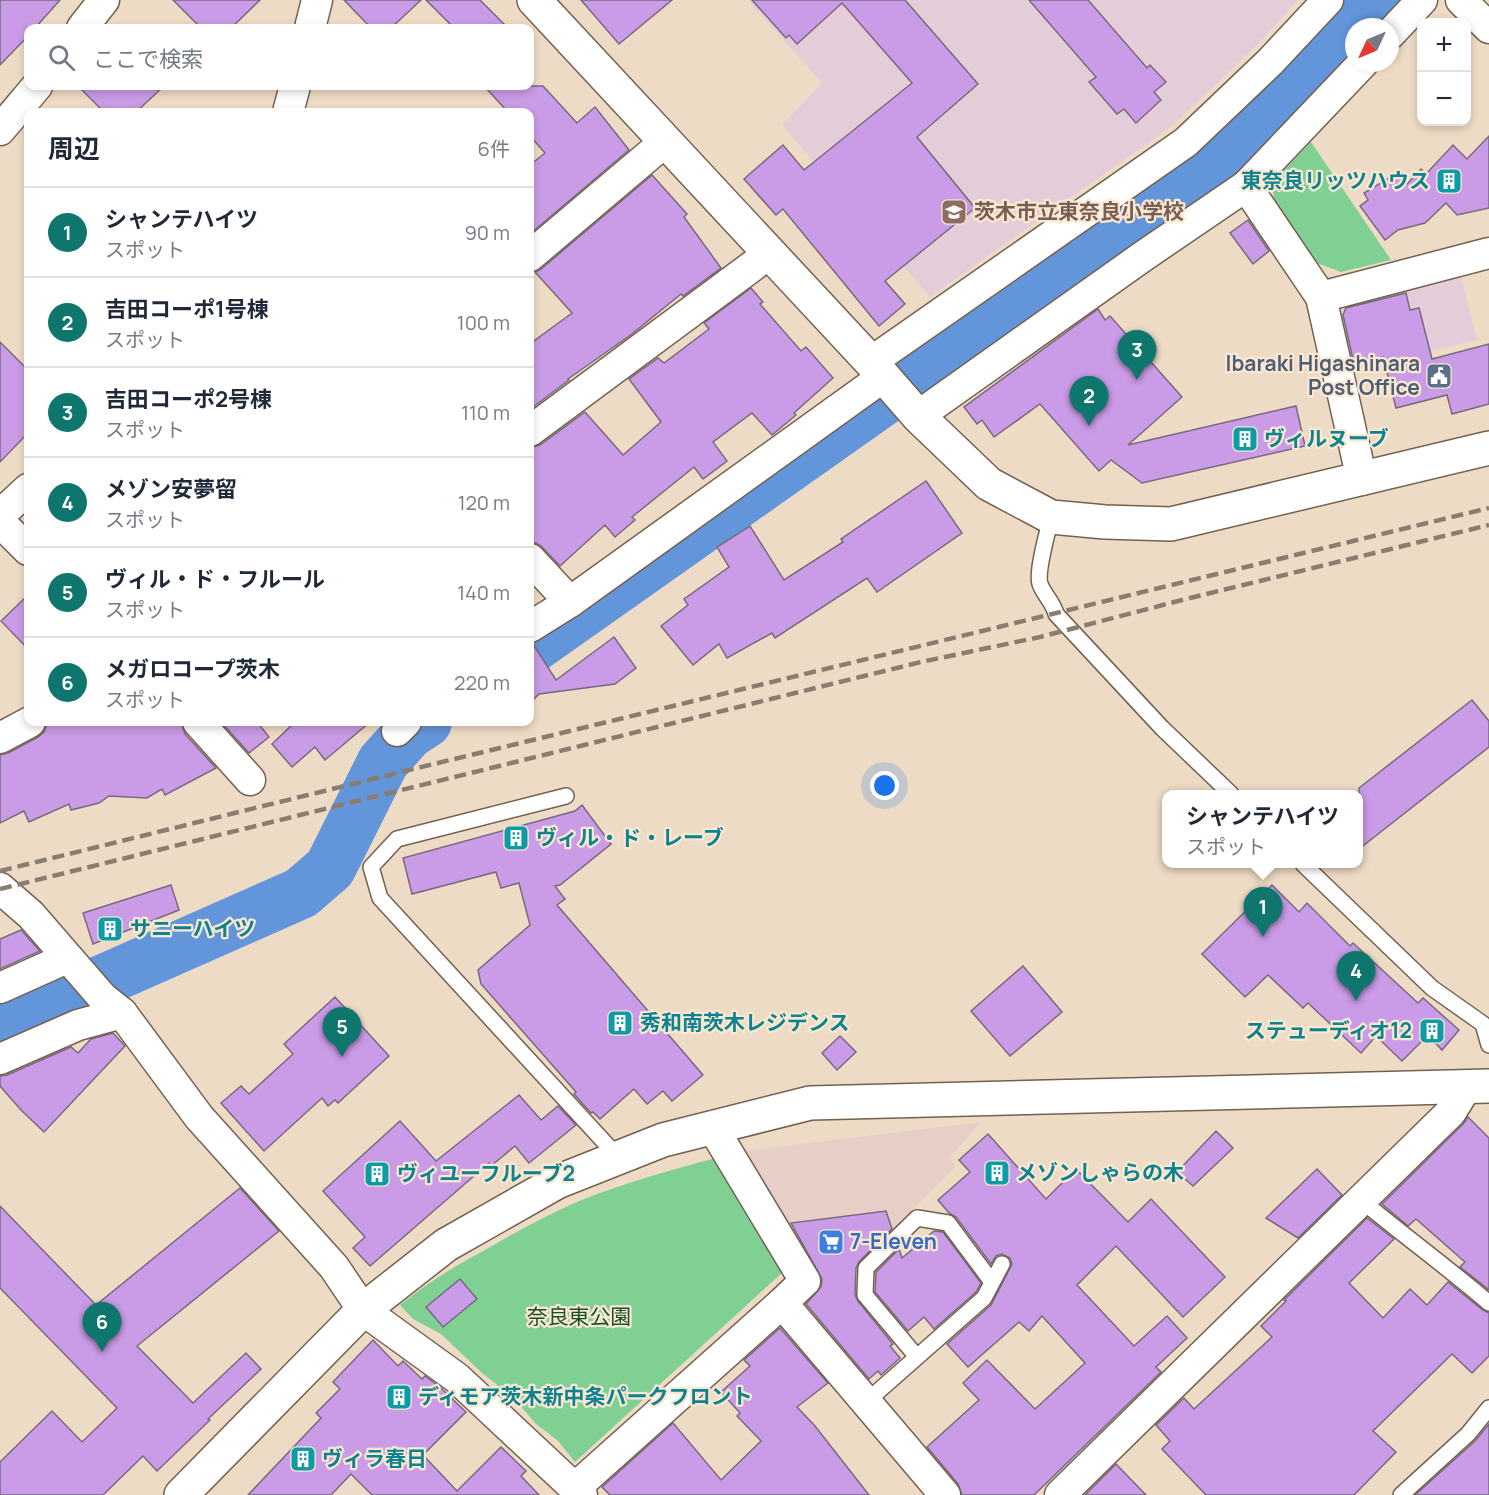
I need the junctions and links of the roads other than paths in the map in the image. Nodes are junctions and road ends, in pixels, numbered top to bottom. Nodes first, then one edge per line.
1 (104, 0) edge
2 (317, 0) edge
3 (534, 0) edge
4 (1328, 0) edge
5 (1422, 0) edge
6 (1461, 0) edge
7 (85, 24) edge
8 (311, 24) edge
9 (1399, 24) edge
10 (1489, 28) edge
11 (1354, 72) edge
12 (34, 90) edge
13 (294, 90) edge
14 (289, 108) edge
15 (0, 130) edge
16 (666, 141) junction
17 (1246, 186) junction
18 (534, 253) edge
19 (770, 253) junction
20 (1489, 253) edge
21 (1322, 297) junction
22 (877, 369) junction
23 (916, 414) junction
24 (534, 428) edge
25 (1489, 448) edge
26 (1362, 480) junction
27 (24, 493) edge
28 (0, 515) edge
29 (1051, 517) junction
30 (0, 522) edge
31 (24, 546) edge
32 (534, 564) edge
33 (570, 602) junction
34 (534, 624) edge
35 (24, 725) edge
36 (202, 726) edge
37 (0, 738) edge
38 (250, 780) dead end
39 (1226, 790) edge
40 (566, 796) dead end
41 (1307, 868) edge
42 (0, 888) edge
43 (67, 957) junction
44 (0, 988) edge
45 (112, 1005) junction
46 (1489, 1045) edge
47 (0, 1059) edge
48 (1478, 1086) edge
49 (713, 1128) junction
50 (619, 1158) junction
51 (1360, 1200) junction
52 (1002, 1264) dead end
53 (992, 1282) junction
54 (782, 1303) junction
55 (1489, 1303) edge
56 (363, 1310) junction
57 (917, 1357) junction
58 (866, 1402) junction
59 (1489, 1408) edge
60 (567, 1489) edge
61 (181, 1495) edge
62 (945, 1495) edge
63 (1060, 1495) edge
64 (1401, 1495) edge

1 - 7 street
2 - 8 street
3 - 16 street
4 - 22 street
5 - 9 street
6 - 10 street
11 - 17 street
12 - 15 street
13 - 14 street
16 - 18 street
16 - 19 street
17 - 21 street
17 - 23 street
19 - 22 street
19 - 24 street
20 - 21 street
21 - 26 street
22 - 23 street
22 - 33 street
23 - 29 street
25 - 26 street
26 - 29 street
27 - 28 street
29 - 39 lane
30 - 31 street
32 - 33 street
33 - 34 street
35 - 37 street
36 - 38 street
40 - 50 lane
41 - 46 lane
42 - 43 street
43 - 44 street
43 - 45 street
45 - 47 street
45 - 56 street
48 - 49 street
48 - 51 street
49 - 50 street
49 - 54 street
50 - 56 street
51 - 55 lane
51 - 63 street
52 - 53 lane
53 - 57 lane
53 - 57 lane
54 - 58 street
54 - 60 street
56 - 60 street
56 - 61 street
57 - 58 lane
58 - 62 street
59 - 64 lane

